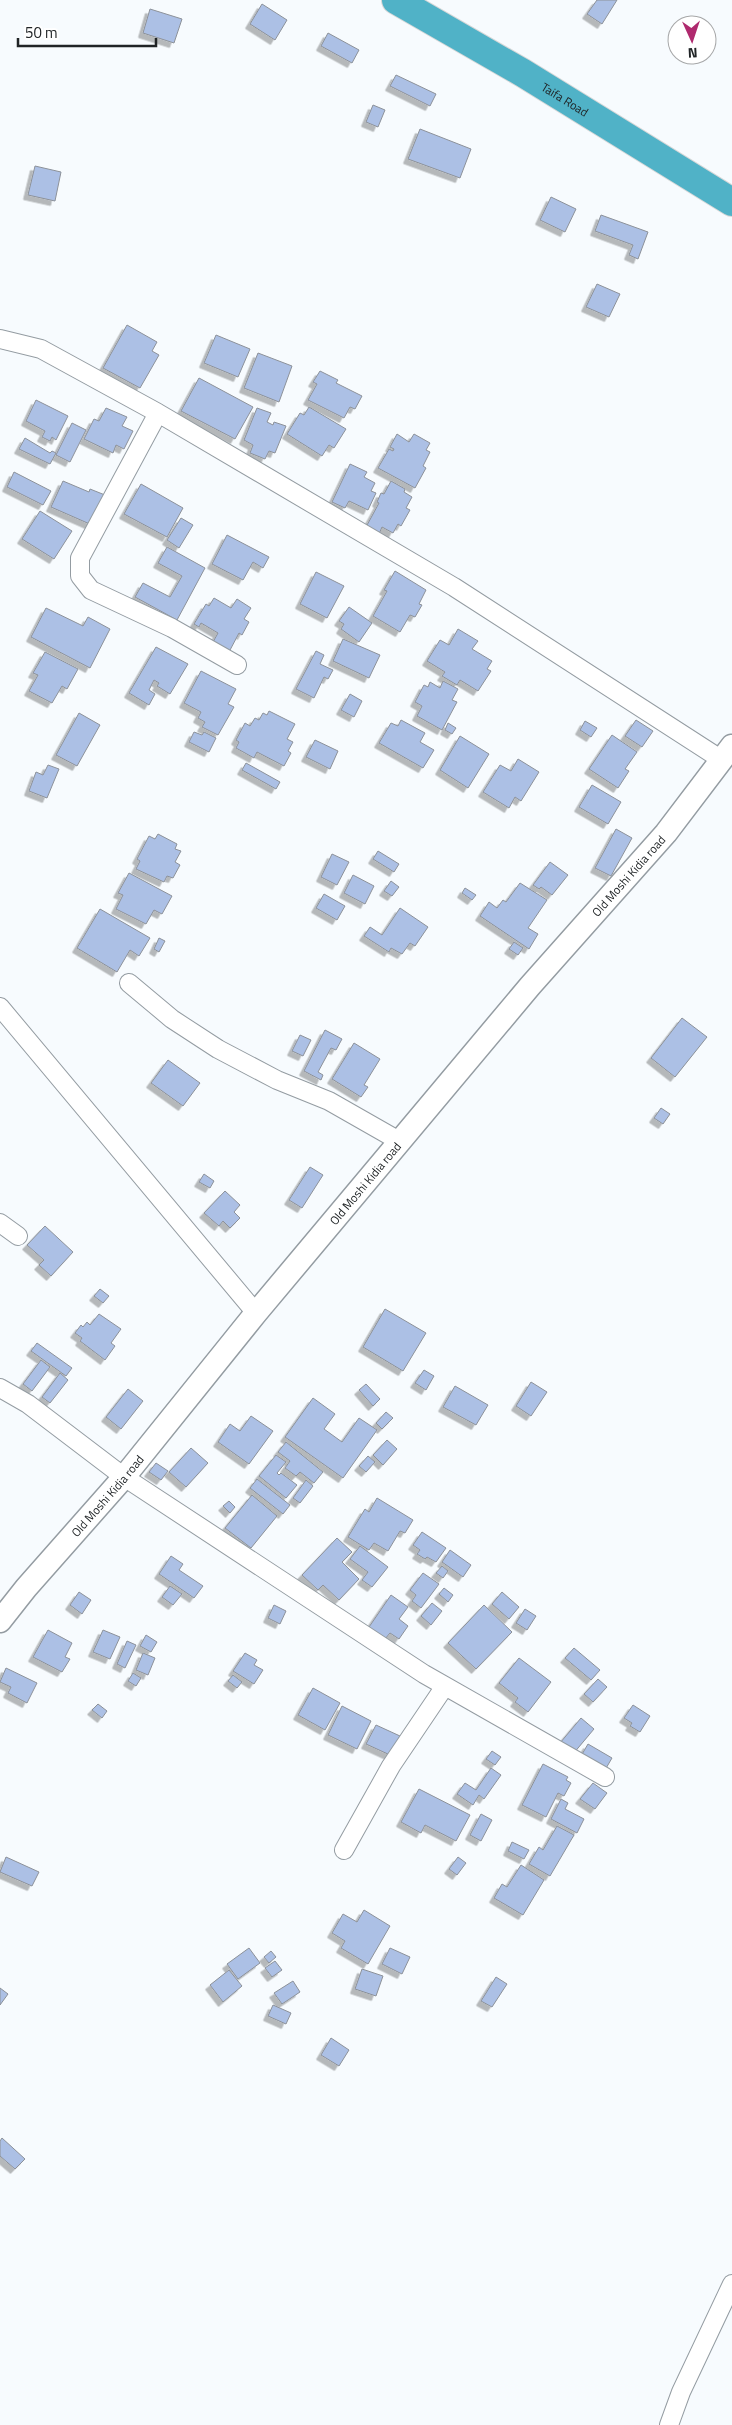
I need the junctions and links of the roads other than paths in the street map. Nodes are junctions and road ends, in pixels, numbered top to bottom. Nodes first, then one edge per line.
1 (396, 0) edge
2 (732, 202) edge
3 (0, 338) edge
4 (158, 413) junction
5 (237, 665) dead end
6 (727, 753) edge
7 (129, 983) dead end
8 (0, 1007) edge
9 (401, 1142) junction
10 (0, 1222) edge
11 (18, 1236) dead end
12 (256, 1313) junction
13 (0, 1388) edge
14 (124, 1477) junction
15 (0, 1621) edge
16 (445, 1686) junction
17 (605, 1777) dead end
18 (344, 1850) dead end
19 (732, 2284) edge
20 (669, 2425) edge

1 - 2 highway, Taifa Road
3 - 4 street
4 - 5 street
4 - 6 street
6 - 9 street, Old Moshi Kidia road
7 - 9 street
8 - 12 street
9 - 12 street, Old Moshi Kidia road
10 - 11 street
12 - 14 street, Old Moshi Kidia road
13 - 14 street
14 - 15 street, Old Moshi Kidia road
14 - 16 street
16 - 17 street
16 - 18 street
19 - 20 street

